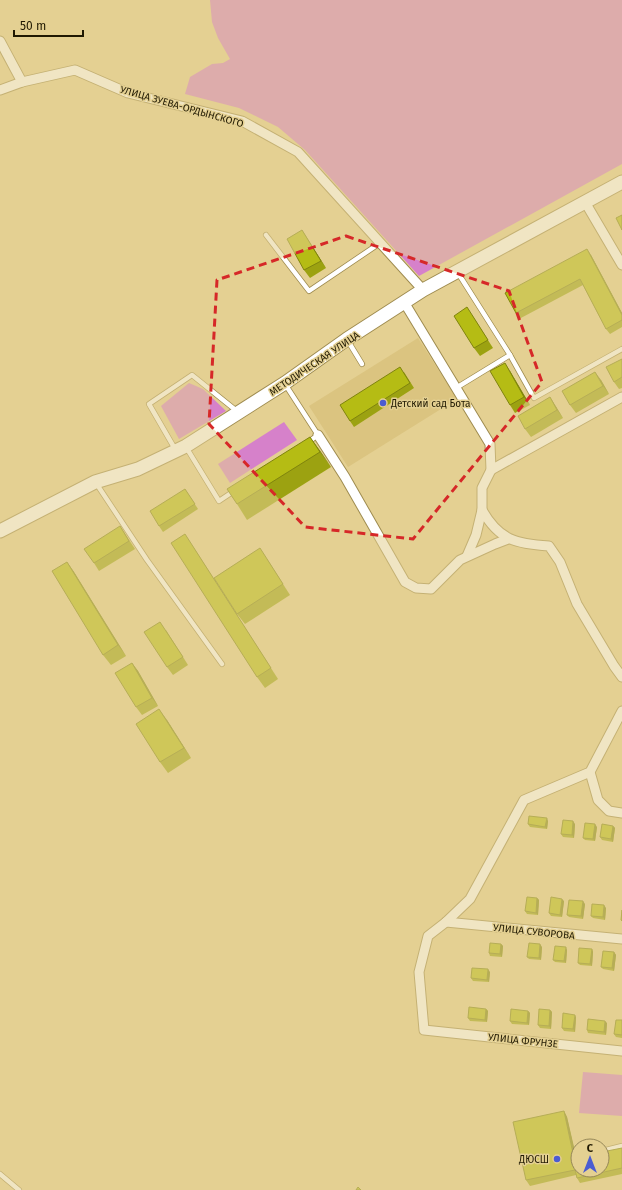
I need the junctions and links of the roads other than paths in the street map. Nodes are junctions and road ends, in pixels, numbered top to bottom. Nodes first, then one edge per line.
1 (0, 41) edge
2 (22, 82) junction
3 (0, 90) edge
4 (622, 182) edge
5 (585, 202) junction
6 (266, 235) dead end
7 (380, 244) junction
8 (622, 266) edge
9 (457, 271) junction
10 (422, 290) junction
11 (404, 302) junction
12 (347, 339) junction
13 (622, 349) edge
14 (510, 355) junction
15 (362, 364) dead end
16 (285, 383) junction
17 (456, 388) junction
18 (622, 397) edge
19 (239, 413) junction
20 (318, 436) junction
21 (305, 444) edge
22 (181, 448) junction
23 (491, 470) junction
24 (95, 482) junction
25 (239, 488) edge
26 (482, 510) junction
27 (0, 531) edge
28 (508, 539) junction
29 (467, 556) junction
30 (222, 664) dead end
31 (622, 677) edge
32 (622, 711) edge
33 (590, 772) junction
34 (622, 813) edge
35 (446, 922) junction
36 (622, 939) edge
37 (622, 1051) edge
38 (622, 1146) edge
39 (610, 1149) edge
40 (0, 1174) edge
41 (19, 1190) edge

1 - 2 street
2 - 3 street, УЛИЦА ЗУЕВА-ОРДЫНСКОГО
2 - 7 street, УЛИЦА ЗУЕВА-ОРДЫНСКОГО
4 - 5 main road, МЕТОДИЧЕСКАЯ УЛИЦА
5 - 8 street
5 - 9 main road, МЕТОДИЧЕСКАЯ УЛИЦА
6 - 7 lane
7 - 10 street, УЛИЦА ЗУЕВА-ОРДЫНСКОГО
9 - 10 main road, МЕТОДИЧЕСКАЯ УЛИЦА
9 - 14 lane
10 - 11 main road, МЕТОДИЧЕСКАЯ УЛИЦА
11 - 12 main road, МЕТОДИЧЕСКАЯ УЛИЦА
11 - 17 street
12 - 15 lane
12 - 16 main road, МЕТОДИЧЕСКАЯ УЛИЦА
13 - 14 lane
14 - 17 lane
16 - 19 main road, МЕТОДИЧЕСКАЯ УЛИЦА
16 - 20 lane
17 - 23 street
18 - 23 street
19 - 22 main road, МЕТОДИЧЕСКАЯ УЛИЦА
19 - 22 lane
20 - 21 lane
20 - 29 street
22 - 24 main road, МЕТОДИЧЕСКАЯ УЛИЦА
22 - 25 lane
23 - 26 street
24 - 27 main road, МЕТОДИЧЕСКАЯ УЛИЦА
24 - 30 lane
26 - 28 street
26 - 29 street
28 - 29 street
28 - 31 street
32 - 33 street
33 - 34 street
33 - 35 street
35 - 36 street, УЛИЦА СУВОРОВА
35 - 37 street, УЛИЦА ФРУНЗЕ
38 - 39 lane
40 - 41 lane

